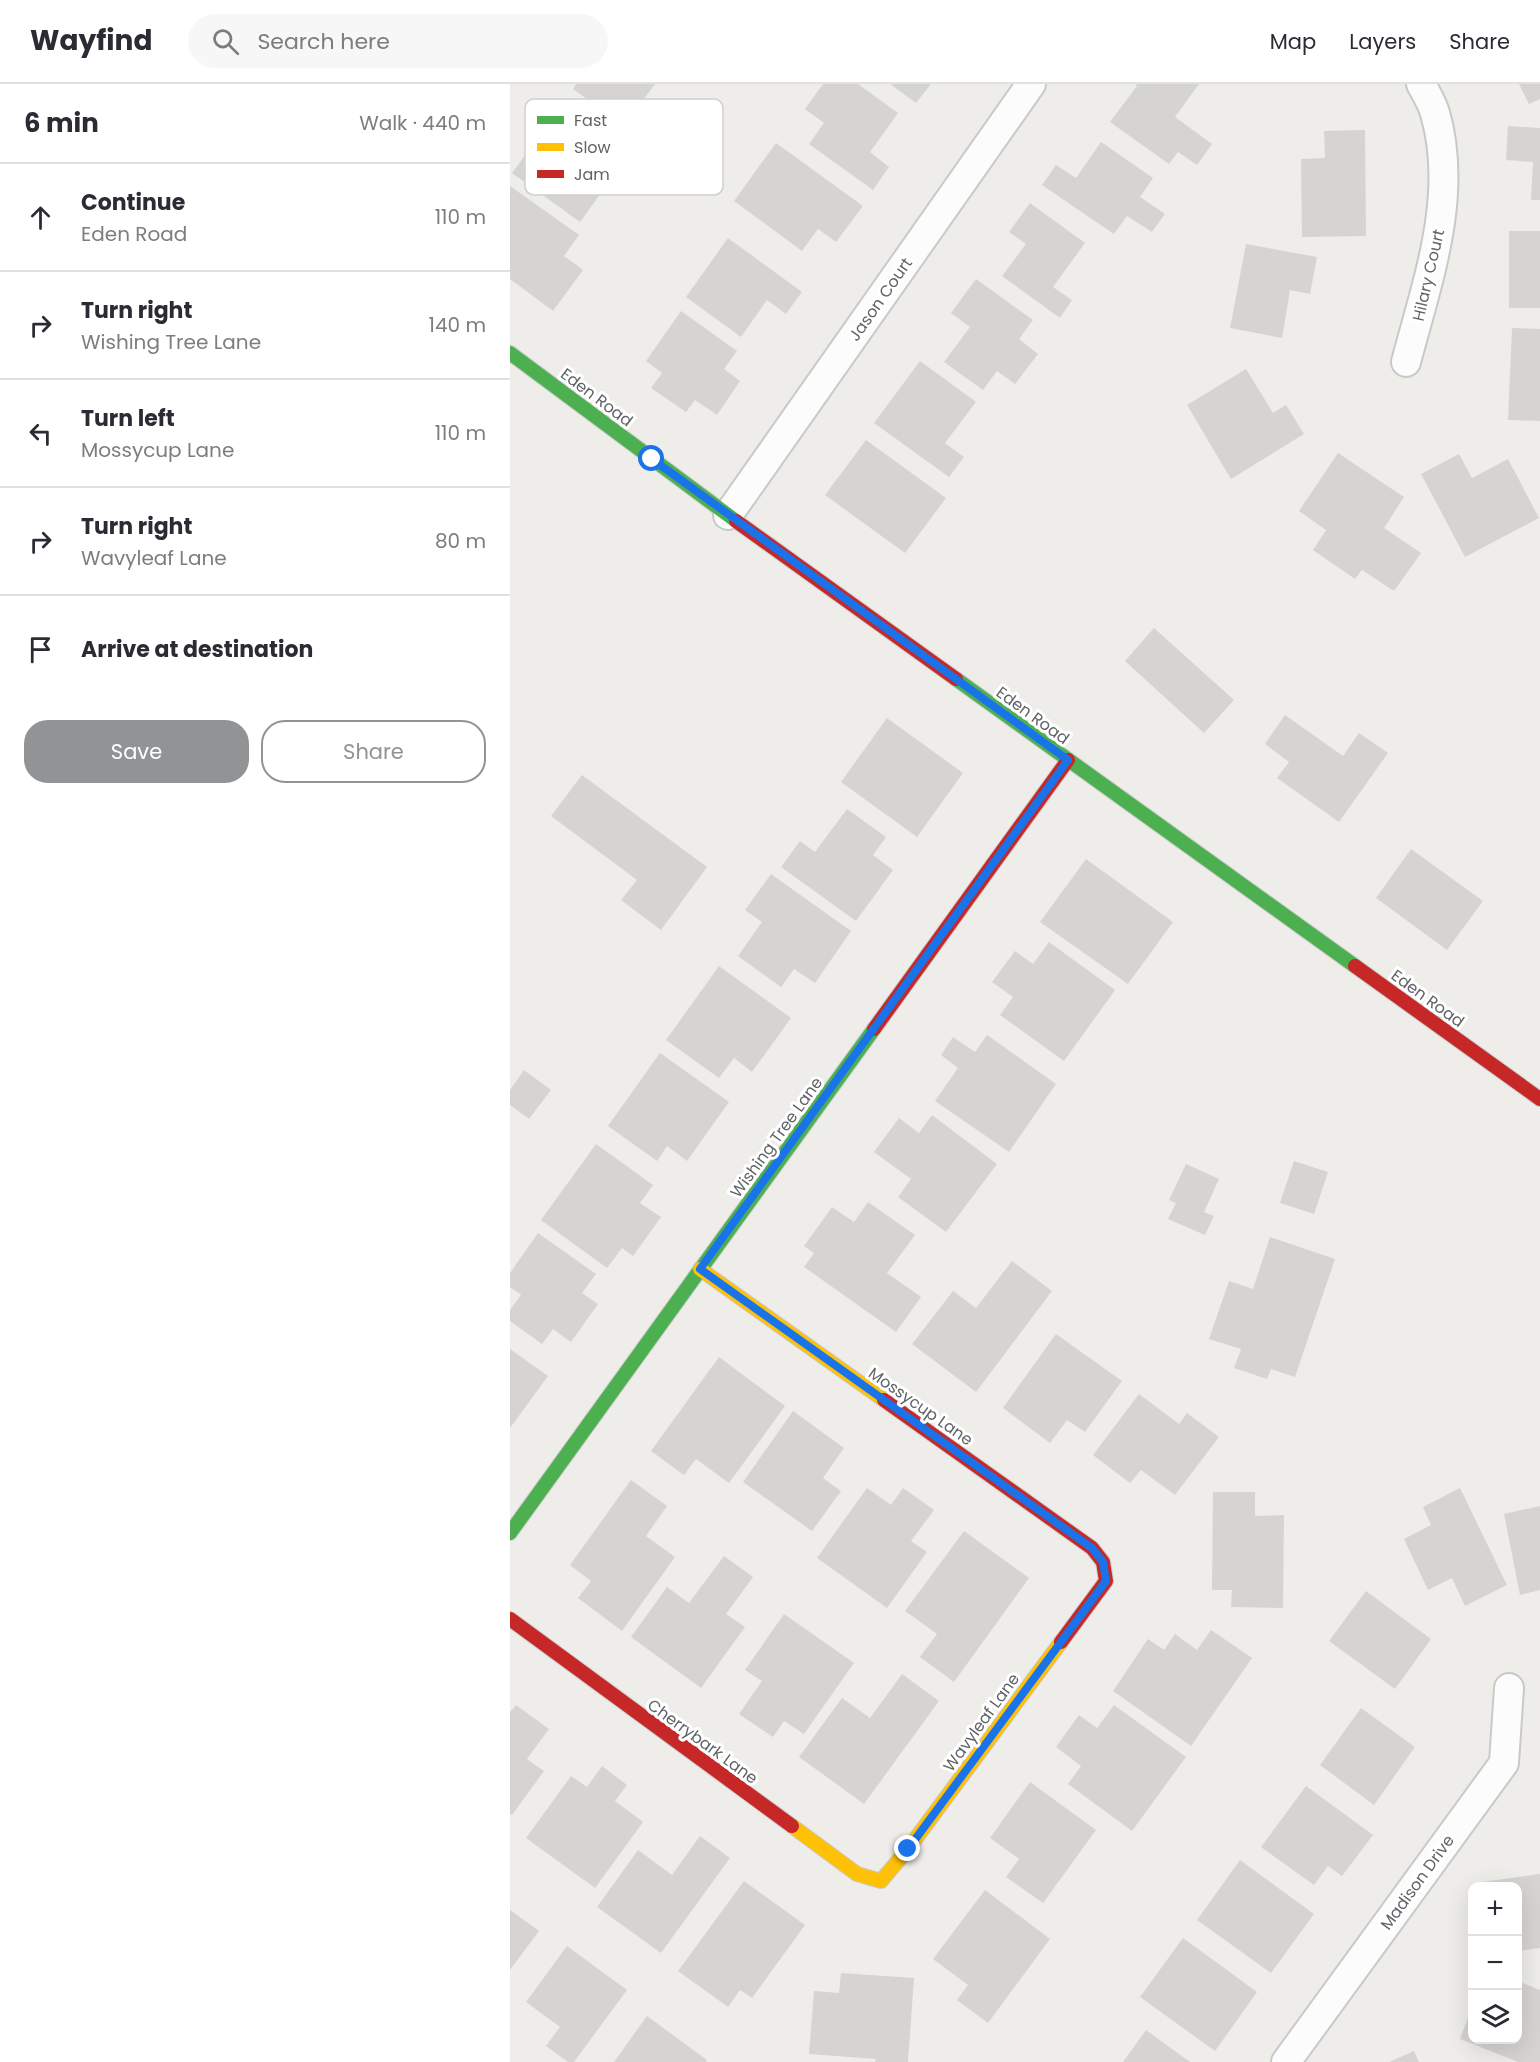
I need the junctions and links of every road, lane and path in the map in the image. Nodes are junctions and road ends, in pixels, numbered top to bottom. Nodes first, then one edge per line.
1 (1031, 84) edge
2 (1421, 84) edge
3 (510, 353) edge
4 (1406, 362) dead end
5 (728, 515) junction
6 (1068, 760) junction
7 (1540, 1099) edge
8 (700, 1269) junction
9 (510, 1533) edge
10 (1106, 1581) joint
11 (510, 1619) edge
12 (1509, 1688) dead end
13 (881, 1881) joint
14 (1286, 2062) edge

1 - 5 street, Jason Court
2 - 4 street, Hilary Court
3 - 5 street, Eden Road
5 - 6 street, Eden Road
6 - 7 street, Eden Road
6 - 8 street, Wishing Tree Lane
8 - 9 street, Wishing Tree Lane
8 - 10 street, Mossycup Lane
10 - 13 street, Wavyleaf Lane
11 - 13 street, Cherrybark Lane
12 - 14 street, Madison Drive

